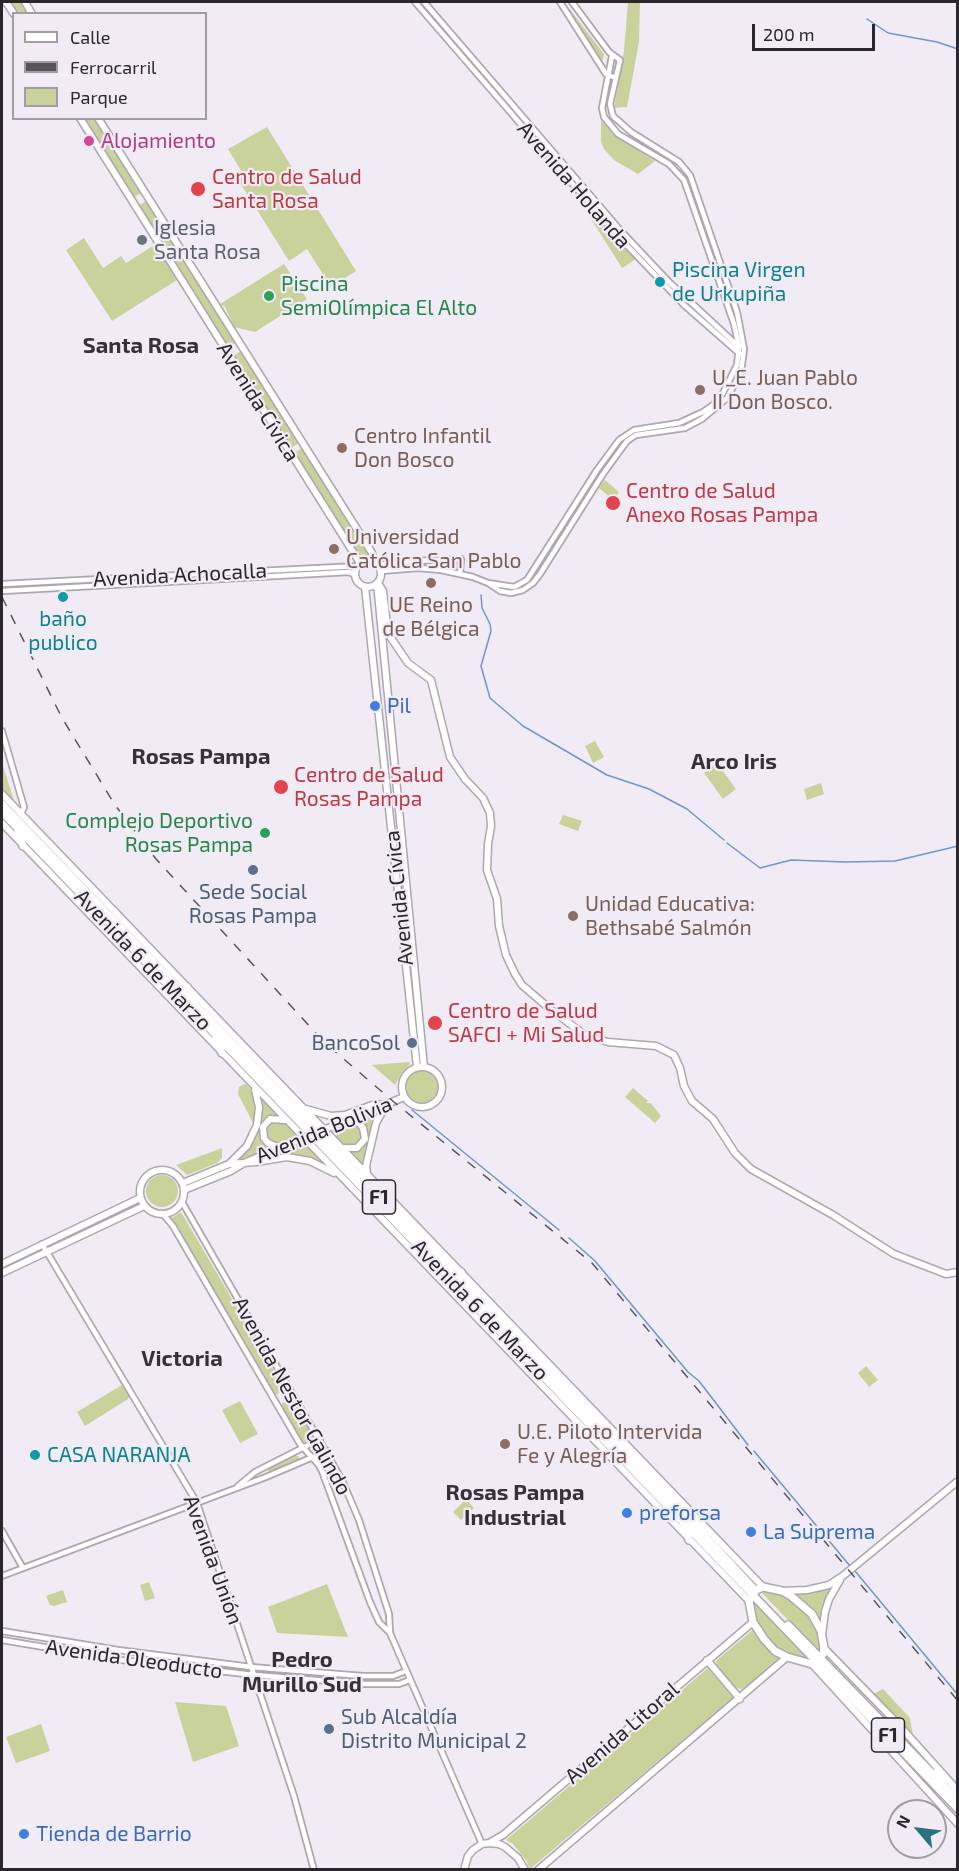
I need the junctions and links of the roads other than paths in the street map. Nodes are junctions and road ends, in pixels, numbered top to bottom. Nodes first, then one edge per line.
1 (415, 2) edge
2 (424, 2) edge
3 (560, 2) edge
4 (572, 2) edge
5 (612, 56) junction
6 (608, 76) junction
7 (616, 78) junction
8 (81, 120) edge
9 (99, 120) edge
10 (741, 348) junction
11 (742, 355) junction
12 (359, 565) junction
13 (378, 566) junction
14 (460, 574) junction
15 (355, 575) junction
16 (378, 583) junction
17 (2, 584) edge
18 (365, 587) junction
19 (3, 591) edge
20 (2, 731) edge
21 (2, 794) edge
22 (2, 804) edge
23 (2, 812) edge
24 (21, 814) junction
25 (2, 823) edge
26 (16, 827) junction
27 (23, 846) junction
28 (187, 987) junction
29 (200, 1011) junction
30 (214, 1033) junction
31 (222, 1053) junction
32 (420, 1067) junction
33 (250, 1082) junction
34 (404, 1097) junction
35 (386, 1105) junction
36 (302, 1107) junction
37 (287, 1120) junction
38 (351, 1120) junction
39 (280, 1148) junction
40 (343, 1148) junction
41 (244, 1163) junction
42 (229, 1164) junction
43 (367, 1174) junction
44 (344, 1180) junction
45 (183, 1186) junction
46 (140, 1198) junction
47 (182, 1202) junction
48 (144, 1206) junction
49 (163, 1214) junction
50 (42, 1244) junction
51 (46, 1252) junction
52 (2, 1264) edge
53 (461, 1272) junction
54 (957, 1272) edge
55 (2, 1273) edge
56 (474, 1295) junction
57 (320, 1439) junction
58 (303, 1448) junction
59 (327, 1451) junction
60 (312, 1458) junction
61 (957, 1481) edge
62 (236, 1487) junction
63 (197, 1503) junction
64 (682, 1520) junction
65 (2, 1531) edge
66 (689, 1540) junction
67 (23, 1568) junction
68 (844, 1575) junction
69 (2, 1576) edge
70 (782, 1591) junction
71 (755, 1593) junction
72 (753, 1622) junction
73 (2, 1631) edge
74 (390, 1634) junction
75 (822, 1635) junction
76 (2, 1640) edge
77 (824, 1648) junction
78 (787, 1657) junction
79 (707, 1660) junction
80 (816, 1661) junction
81 (251, 1666) junction
82 (406, 1671) junction
83 (254, 1675) junction
84 (410, 1680) junction
85 (740, 1699) junction
86 (938, 1770) junction
87 (945, 1787) junction
88 (957, 1791) edge
89 (957, 1800) edge
90 (957, 1809) edge
91 (957, 1824) edge
92 (486, 1843) junction
93 (314, 1869) edge
94 (464, 1869) edge
95 (525, 1869) edge
96 (538, 1869) edge

1 - 11 street, Avenida Holanda
2 - 10 street, Avenida Holanda
3 - 6 street
4 - 5 street
5 - 6 street
5 - 7 street
6 - 7 street
6 - 10 street
7 - 10 street
8 - 12 main road, Avenida Cívica
9 - 13 main road, Avenida Cívica
10 - 11 street
11 - 14 street
12 - 13 main road
12 - 15 main road
12 - 17 street, Avenida Achocalla
13 - 14 street
13 - 14 street
13 - 16 main road
15 - 18 main road
15 - 19 street, Avenida Achocalla
16 - 18 main road
16 - 32 main road, Avenida Cívica
16 - 54 main road
17 - 19 street
18 - 32 main road, Avenida Cívica
20 - 24 street
21 - 24 main road, Avenida 6 de Marzo
22 - 29 highway, Avenida 6 de Marzo / F1
23 - 26 highway, Avenida 6 de Marzo / F1
24 - 28 main road, Avenida 6 de Marzo
25 - 27 main road, Avenida 6 de Marzo
26 - 27 highway
26 - 30 highway, Avenida 6 de Marzo / F1
27 - 31 main road, Avenida 6 de Marzo
28 - 29 highway
28 - 36 main road, Avenida 6 de Marzo
29 - 56 highway, Avenida 6 de Marzo / F1
30 - 31 highway
30 - 64 highway, Avenida 6 de Marzo / F1
31 - 33 main road, Avenida 6 de Marzo
32 - 34 main road
32 - 34 main road
33 - 37 main road, Avenida 6 de Marzo
33 - 42 main road
34 - 35 main road, Avenida Bolivia
35 - 36 main road
35 - 38 main road, Avenida Bolivia
35 - 43 main road
36 - 40 main road, Avenida 6 de Marzo
37 - 39 main road
37 - 44 main road, Avenida 6 de Marzo
38 - 39 main road, Avenida Bolivia, bridge
38 - 40 main road
39 - 41 main road, Avenida Bolivia
40 - 43 main road, Avenida 6 de Marzo
41 - 42 main road, Avenida Bolivia
41 - 44 main road
41 - 45 main road, Avenida Bolivia
42 - 45 main road, Avenida Bolivia
43 - 53 main road, Avenida 6 de Marzo
44 - 66 main road, Avenida 6 de Marzo
45 - 46 main road
45 - 47 main road
46 - 48 main road
46 - 50 main road
47 - 49 main road
47 - 57 street, Avenida Nestor Galindo
48 - 49 main road
48 - 51 main road
49 - 58 street, Avenida Nestor Galindo
50 - 51 street, Avenida Unión
50 - 52 main road
51 - 55 main road
51 - 63 street, Avenida Unión
53 - 56 highway
53 - 71 main road, Avenida 6 de Marzo
56 - 71 highway, Avenida 6 de Marzo / F1
57 - 58 street
57 - 59 street, Avenida Nestor Galindo
58 - 60 street, Avenida Nestor Galindo
58 - 62 street
59 - 60 street
59 - 74 street, Avenida Nestor Galindo
60 - 62 street
60 - 74 street, Avenida Nestor Galindo
61 - 68 main road
62 - 63 street
63 - 67 street
63 - 81 street, Avenida Unión
64 - 66 highway
64 - 71 highway, Avenida 6 de Marzo / F1
65 - 67 street
66 - 71 main road, Avenida 6 de Marzo
67 - 69 street
68 - 70 main road
68 - 75 main road
70 - 71 highway
70 - 75 highway
71 - 72 highway
71 - 80 highway, Avenida 6 de Marzo / F1
72 - 78 highway
72 - 79 main road, Avenida Litoral
73 - 81 street, Avenida Oleoducto
74 - 82 street, Avenida Nestor Galindo
75 - 77 highway
76 - 83 street, Avenida Oleoducto
77 - 80 highway
77 - 86 main road
78 - 80 highway
78 - 85 main road
79 - 85 main road
79 - 92 main road, Avenida Litoral
80 - 87 highway, Avenida 6 de Marzo / F1
80 - 90 highway, Avenida 6 de Marzo / F1
80 - 91 main road, Avenida 6 de Marzo
81 - 82 street, Avenida Oleoducto
81 - 83 street, Avenida Unión
82 - 84 street, Avenida Nestor Galindo
83 - 84 street, Avenida Oleoducto
83 - 93 street, Avenida Unión
84 - 92 street, Avenida Nestor Galindo
85 - 96 main road
86 - 87 highway
86 - 88 main road
87 - 89 highway, Avenida 6 de Marzo / F1
92 - 94 main road, Avenida Litoral
92 - 95 main road

